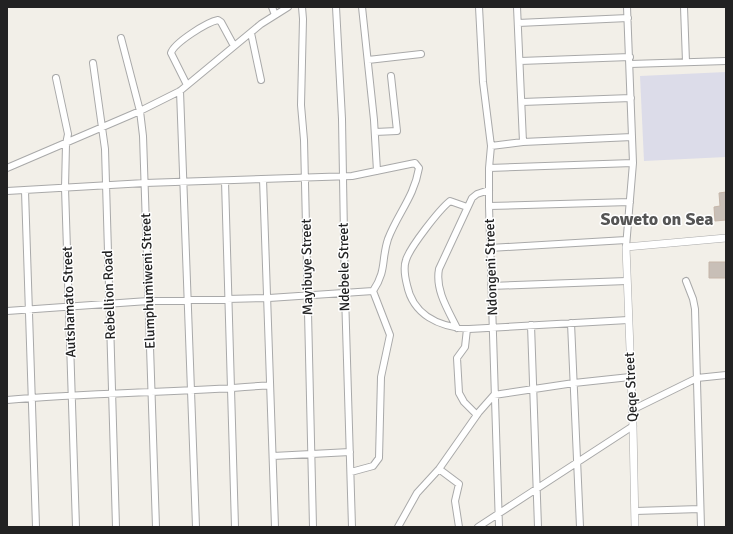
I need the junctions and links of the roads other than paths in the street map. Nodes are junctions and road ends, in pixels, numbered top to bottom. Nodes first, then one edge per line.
1 (272, 7) edge
2 (288, 7) edge
3 (302, 7) edge
4 (336, 7) edge
5 (362, 7) edge
6 (479, 7) edge
7 (517, 7) edge
8 (627, 7) edge
9 (684, 7) edge
10 (275, 15) junction
11 (628, 18) junction
12 (518, 23) junction
13 (251, 33) junction
14 (121, 38) dead end
15 (234, 46) junction
16 (421, 54) dead end
17 (630, 57) junction
18 (368, 60) junction
19 (520, 61) junction
20 (726, 61) edge
21 (686, 62) junction
22 (93, 63) dead end
23 (630, 64) junction
24 (391, 76) dead end
25 (56, 78) dead end
26 (261, 80) dead end
27 (187, 85) junction
28 (180, 91) junction
29 (631, 98) junction
30 (522, 102) junction
31 (140, 111) junction
32 (101, 129) junction
33 (375, 132) junction
34 (632, 137) junction
35 (523, 142) junction
36 (66, 144) junction
37 (492, 146) junction
38 (633, 163) junction
39 (7, 168) edge
40 (489, 168) junction
41 (377, 171) junction
42 (342, 177) junction
43 (305, 178) junction
44 (263, 179) junction
45 (225, 181) junction
46 (184, 182) junction
47 (145, 183) junction
48 (105, 186) junction
49 (65, 188) junction
50 (489, 190) junction
51 (7, 191) edge
52 (25, 191) junction
53 (630, 202) junction
54 (489, 206) junction
55 (467, 207) junction
56 (726, 238) edge
57 (626, 244) junction
58 (490, 248) junction
59 (627, 281) junction
60 (686, 281) dead end
61 (491, 286) junction
62 (373, 291) junction
63 (344, 294) junction
64 (308, 295) junction
65 (269, 298) junction
66 (228, 299) junction
67 (188, 300) junction
68 (148, 301) junction
69 (109, 304) junction
70 (68, 306) junction
71 (29, 310) junction
72 (7, 311) edge
73 (628, 320) junction
74 (571, 323) junction
75 (531, 325) junction
76 (492, 327) junction
77 (457, 328) junction
78 (467, 329) junction
79 (726, 375) edge
80 (630, 377) junction
81 (697, 378) junction
82 (574, 382) junction
83 (270, 386) junction
84 (230, 389) junction
85 (533, 389) junction
86 (192, 390) junction
87 (152, 392) junction
88 (111, 393) junction
89 (72, 395) junction
90 (494, 395) junction
91 (32, 397) junction
92 (7, 400) edge
93 (632, 410) junction
94 (477, 415) junction
95 (633, 426) junction
96 (350, 452) junction
97 (312, 454) junction
98 (273, 456) junction
99 (578, 461) junction
100 (439, 469) junction
101 (351, 472) junction
102 (536, 488) junction
103 (700, 508) junction
104 (635, 511) junction
105 (499, 513) junction
106 (36, 527) edge
107 (76, 527) edge
108 (116, 527) edge
109 (156, 527) edge
110 (196, 527) edge
111 (235, 527) edge
112 (275, 527) edge
113 (313, 527) edge
114 (352, 527) edge
115 (398, 527) edge
116 (459, 527) edge
117 (478, 527) edge
118 (499, 527) edge
119 (538, 527) edge
120 (580, 527) edge
121 (635, 527) edge
122 (701, 527) edge

1 - 10 street
2 - 10 street
3 - 43 street, Mayibuye Street
4 - 42 street, Ndebele Street
5 - 18 street
6 - 37 street, Ndongeni Street
7 - 12 street
8 - 11 street
9 - 21 street
10 - 13 street
11 - 12 street
11 - 17 street
12 - 19 street
13 - 15 street
13 - 26 street
14 - 31 street, Elumphumiweni Street
15 - 27 street
15 - 27 street
16 - 18 street
17 - 19 street
17 - 23 street
18 - 33 street
19 - 30 street
20 - 21 street
21 - 23 street
22 - 32 street, Rebellion Road
23 - 29 street
24 - 33 street
25 - 36 street, Autshamato Street
27 - 28 street
28 - 31 street
28 - 46 street
29 - 30 street
29 - 34 street
30 - 35 street
31 - 32 street
31 - 47 street, Elumphumiweni Street
32 - 36 street
32 - 48 street, Rebellion Road
33 - 41 street
34 - 35 street
34 - 38 street
35 - 37 street
36 - 39 street
36 - 49 street, Autshamato Street
37 - 40 street, Ndongeni Street
38 - 40 street
38 - 53 street
40 - 50 street, Ndongeni Street
41 - 42 street
41 - 62 street
42 - 43 street
42 - 63 street, Ndebele Street
43 - 44 street
43 - 64 street, Mayibuye Street
44 - 45 street
44 - 65 street
45 - 46 street
45 - 66 street
46 - 47 street
46 - 67 street
47 - 48 street
47 - 68 street, Elumphumiweni Street
48 - 49 street
48 - 69 street, Rebellion Road
49 - 52 street
49 - 70 street, Autshamato Street
50 - 54 street, Ndongeni Street
50 - 55 street
51 - 52 street
52 - 71 street
53 - 54 street
53 - 57 street
54 - 58 street, Ndongeni Street
55 - 77 street
55 - 77 street
56 - 57 street
57 - 58 street
57 - 59 street, Qeqe Street
58 - 61 street, Ndongeni Street
59 - 61 street
59 - 73 street, Qeqe Street
60 - 81 street
61 - 76 street, Ndongeni Street
62 - 63 street
62 - 101 street
63 - 64 street
63 - 96 street, Ndebele Street
64 - 65 street
64 - 97 street, Mayibuye Street
65 - 66 street
65 - 83 street
66 - 67 street
66 - 84 street
67 - 68 street
67 - 86 street
68 - 69 street
68 - 87 street, Elumphumiweni Street
69 - 70 street
69 - 88 street, Rebellion Road
70 - 71 street
70 - 89 street, Autshamato Street
71 - 72 street
71 - 91 street
73 - 74 street
73 - 80 street, Qeqe Street
74 - 75 street
74 - 82 street
75 - 76 street
75 - 85 street
76 - 78 street
76 - 90 street, Ndongeni Street
77 - 78 street
78 - 94 street
79 - 81 street
80 - 82 street
80 - 93 street, Qeqe Street
81 - 93 street
81 - 103 street
82 - 85 street
82 - 99 street
83 - 84 street
83 - 98 street
84 - 86 street
84 - 111 street
85 - 90 street
85 - 102 street
86 - 87 street
86 - 110 street
87 - 88 street
87 - 109 street, Elumphumiweni Street
88 - 89 street
88 - 108 street, Rebellion Road
89 - 91 street
89 - 107 street, Autshamato Street
90 - 94 street
90 - 105 street, Ndongeni Street
91 - 92 street
91 - 106 street
93 - 95 street, Qeqe Street
94 - 100 street
95 - 99 street
95 - 104 street, Qeqe Street
96 - 97 street
96 - 101 street, Ndebele Street
97 - 98 street
97 - 113 street, Mayibuye Street
98 - 112 street
99 - 102 street
99 - 120 street
100 - 115 street
100 - 116 street
101 - 114 street, Ndebele Street
102 - 105 street
102 - 119 street
103 - 104 street
103 - 122 street
104 - 121 street, Qeqe Street
105 - 117 street
105 - 118 street, Ndongeni Street

